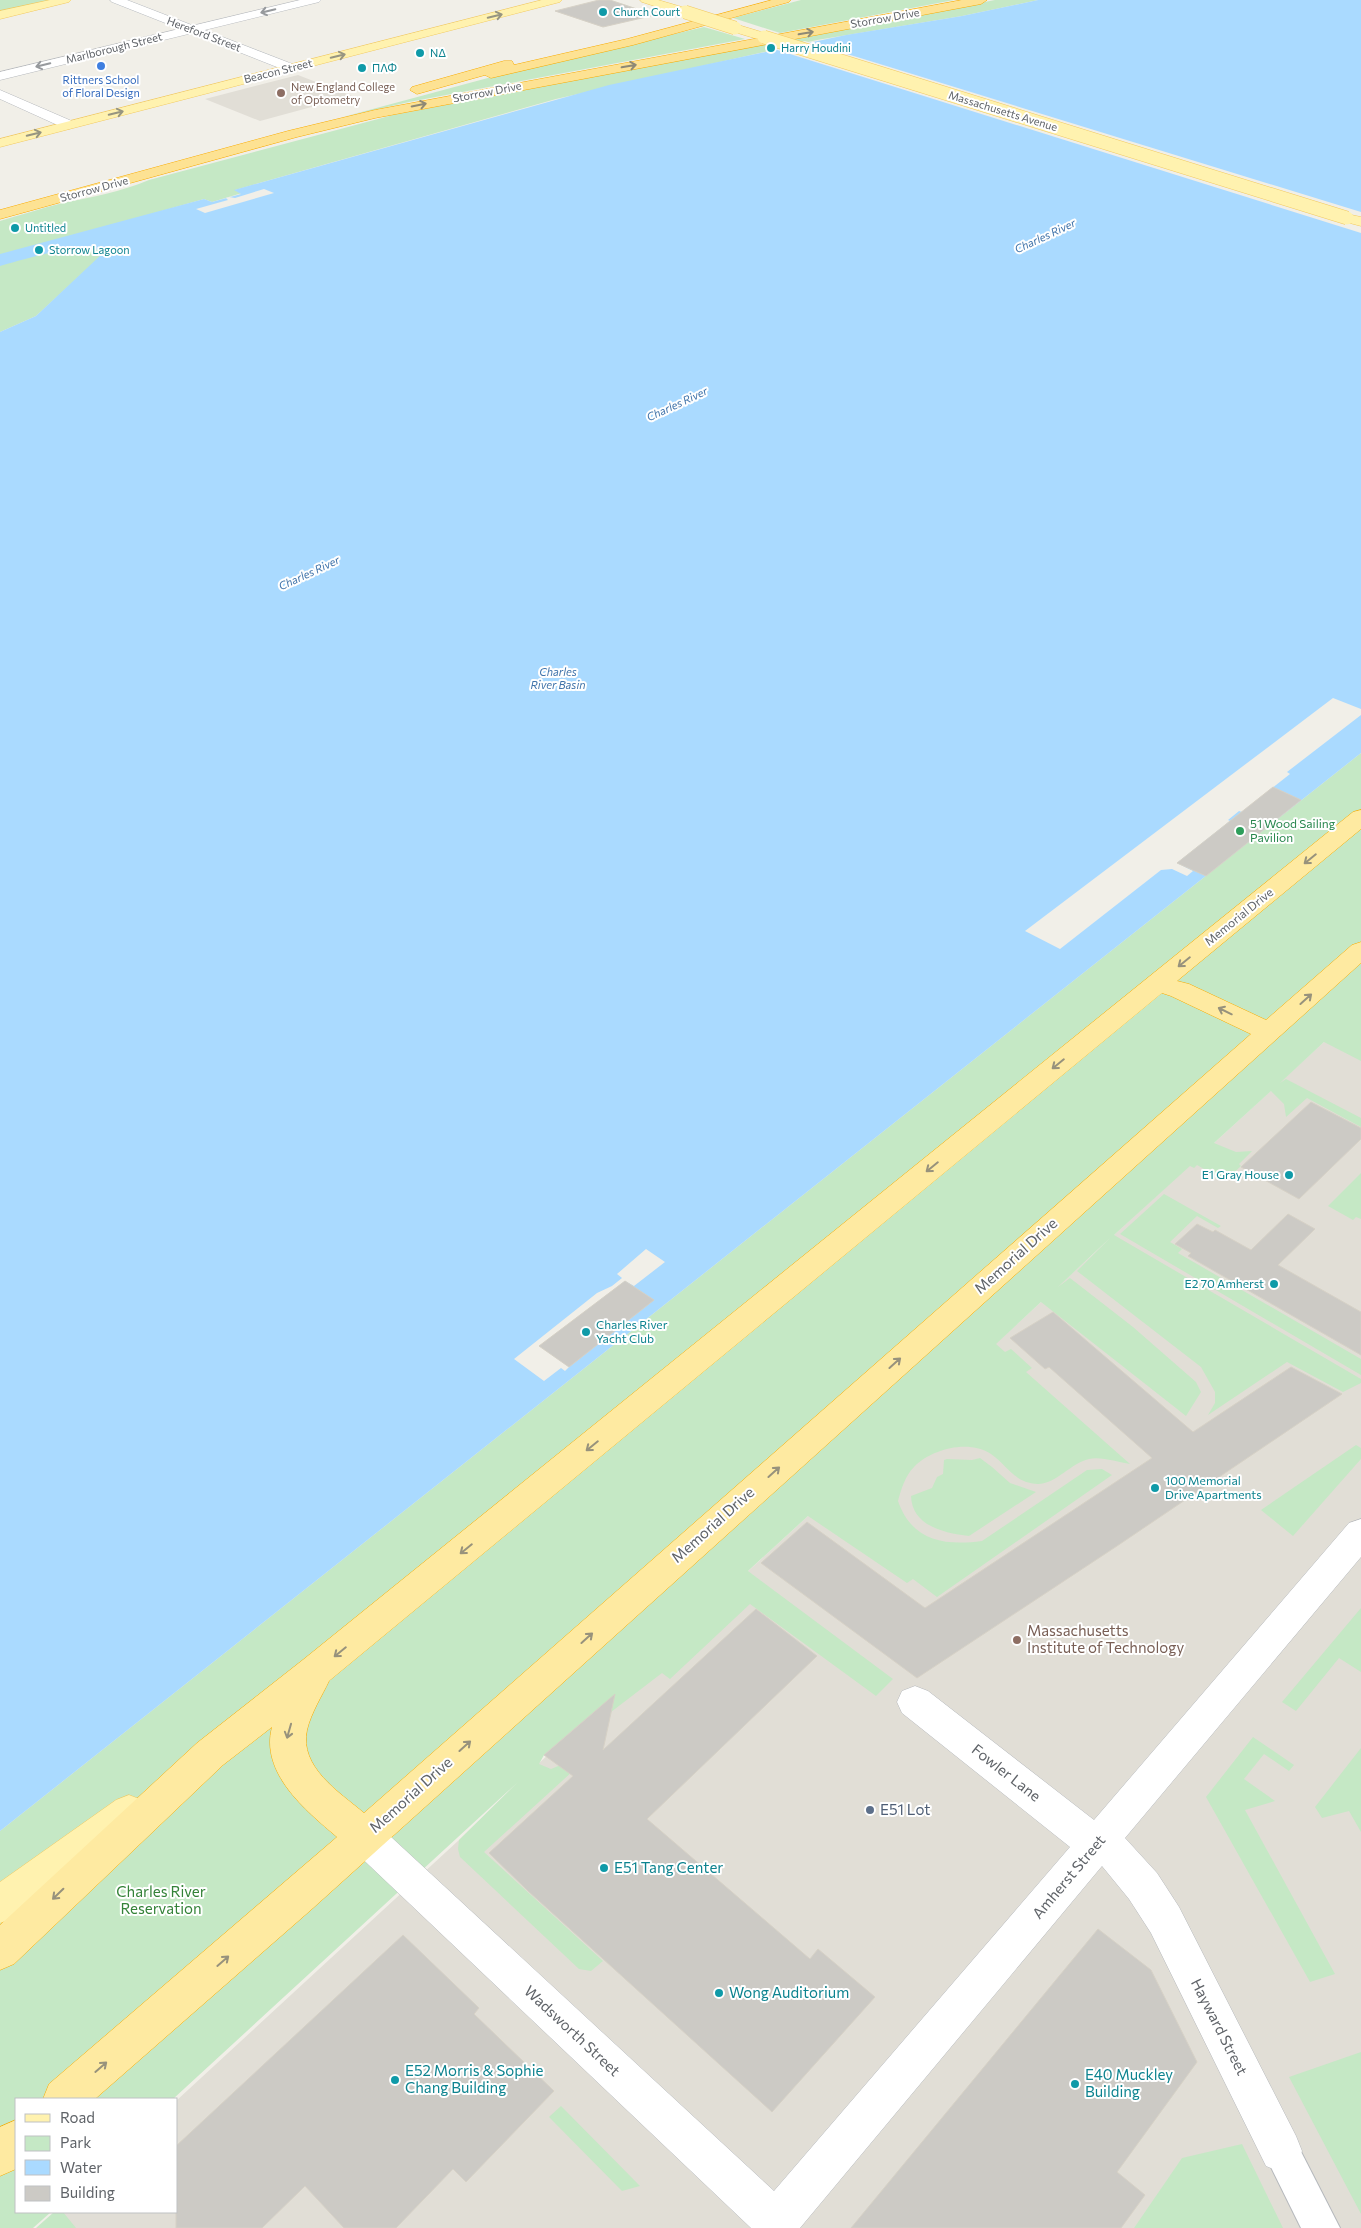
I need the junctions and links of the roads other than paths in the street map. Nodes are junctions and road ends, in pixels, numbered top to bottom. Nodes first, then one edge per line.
1 (65, 0) edge
2 (116, 0) edge
3 (315, 0) edge
4 (556, 0) edge
5 (646, 0) edge
6 (747, 0) edge
7 (785, 0) edge
8 (966, 0) edge
9 (981, 0) edge
10 (938, 8) junction
11 (0, 15) edge
12 (735, 28) junction
13 (192, 29) junction
14 (291, 68) junction
15 (0, 76) edge
16 (529, 84) junction
17 (0, 94) edge
18 (403, 95) junction
19 (69, 125) junction
20 (0, 142) edge
21 (0, 206) edge
22 (0, 216) edge
23 (1361, 222) edge
24 (1361, 817) edge
25 (1361, 950) edge
26 (1157, 984) junction
27 (1269, 1032) junction
28 (1361, 1533) edge
29 (317, 1670) junction
30 (915, 1702) dead end
31 (210, 1754) junction
32 (364, 1836) junction
33 (1098, 1842) junction
34 (0, 1906) edge
35 (0, 1950) edge
36 (65, 2098) edge
37 (15, 2142) edge
38 (1281, 2151) joint
39 (0, 2155) edge
40 (777, 2225) edge
41 (1320, 2228) edge

1 - 11 main road
2 - 13 street, Hereford Street
3 -> 13 street, Marlborough Street
14 -> 4 main road, Beacon Street
5 - 12 main road, Massachusetts Avenue, bridge
6 - 18 highway
7 - 18 highway, Storrow Drive
8 - 10 highway
9 - 10 highway, Storrow Drive
16 -> 10 highway, Storrow Drive
12 - 16 highway
12 - 23 main road, Massachusetts Avenue, bridge
13 - 14 street, Hereford Street
13 -> 15 street, Marlborough Street
19 -> 14 main road, Beacon Street
22 -> 16 highway, Storrow Drive
17 - 19 street
18 - 21 highway, Storrow Drive
20 -> 19 main road, Beacon Street
24 -> 26 highway, Memorial Drive
27 -> 25 highway, Memorial Drive
27 -> 26 highway
26 -> 29 highway, Memorial Drive
32 -> 27 highway, Memorial Drive
28 - 33 street, Amherst Street
29 - 31 highway, Memorial Drive
29 -> 32 highway
30 - 33 street, Fowler Lane
31 - 34 main road, Memorial Drive
31 -> 35 highway, Memorial Drive
36 -> 32 highway, Memorial Drive
32 - 40 street, Wadsworth Street
33 - 38 street, Hayward Street
33 - 40 street, Amherst Street
37 - 39 highway
38 - 41 street, Hayward Street

